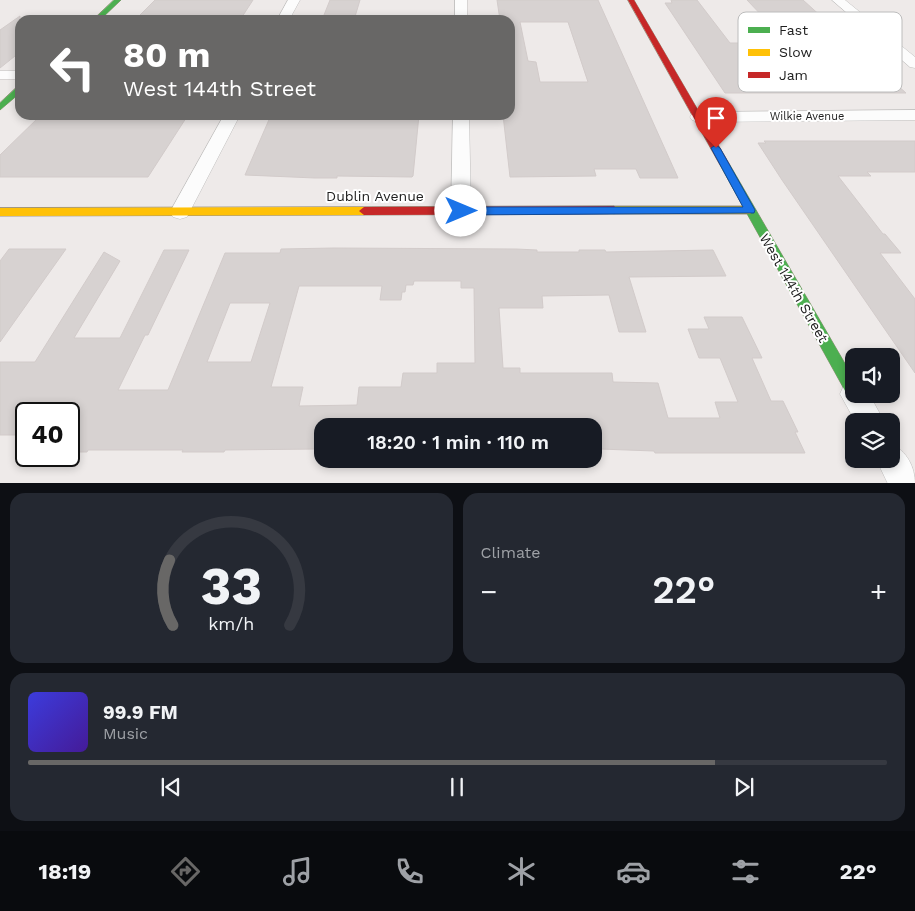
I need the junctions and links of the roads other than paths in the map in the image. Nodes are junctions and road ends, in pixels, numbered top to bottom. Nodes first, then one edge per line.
1 (118, 0) edge
2 (294, 0) edge
3 (460, 0) edge
4 (631, 0) edge
5 (838, 0) edge
6 (852, 12) edge
7 (102, 15) edge
8 (286, 15) edge
9 (460, 15) edge
10 (902, 53) edge
11 (915, 64) edge
12 (0, 75) edge
13 (15, 75) edge
14 (15, 94) edge
15 (0, 107) edge
16 (915, 115) edge
17 (698, 117) junction
18 (229, 120) edge
19 (461, 120) edge
20 (750, 210) junction
21 (461, 211) junction
22 (0, 212) edge
23 (180, 212) junction
24 (845, 378) edge
25 (896, 468) edge
26 (904, 483) edge

1 - 7 street
2 - 8 street
3 - 9 street
4 - 17 street, West 144th Street
5 - 6 street
10 - 11 street
12 - 13 street
14 - 15 street
16 - 17 street, Wilkie Avenue
17 - 20 street, West 144th Street
18 - 23 street
19 - 21 street
20 - 21 street, Dublin Avenue
20 - 24 street, West 144th Street
21 - 23 street, Dublin Avenue
22 - 23 street, Dublin Avenue
25 - 26 street

